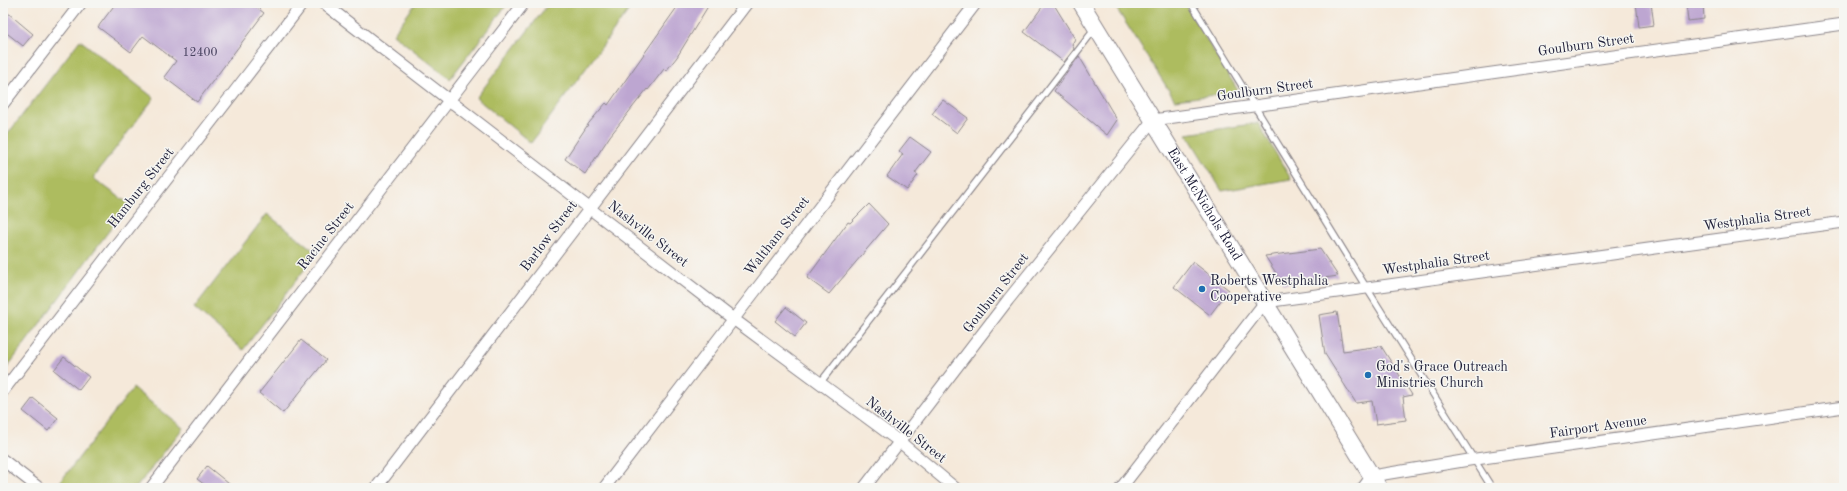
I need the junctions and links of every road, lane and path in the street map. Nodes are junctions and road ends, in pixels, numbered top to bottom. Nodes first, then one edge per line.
1 (81, 3) edge
2 (303, 3) edge
3 (323, 3) edge
4 (524, 3) edge
5 (746, 3) edge
6 (976, 3) edge
7 (1081, 3) edge
8 (1191, 3) edge
9 (1844, 24) edge
10 (1096, 28) junction
11 (450, 100) junction
12 (3, 104) edge
13 (1255, 107) junction
14 (1154, 120) junction
15 (589, 208) junction
16 (1844, 222) edge
17 (1366, 287) junction
18 (1264, 302) junction
19 (732, 318) junction
20 (820, 384) junction
21 (3, 391) edge
22 (1844, 408) edge
23 (900, 442) junction
24 (3, 460) edge
25 (1475, 460) junction
26 (1371, 484) edge
27 (39, 488) edge
28 (151, 488) edge
29 (376, 488) edge
30 (604, 488) edge
31 (864, 488) edge
32 (955, 488) edge
33 (1121, 488) edge
34 (1492, 488) edge

1 - 12 street
2 - 21 street, Hamburg Street
3 - 11 street, Nashville Street
4 - 11 street, Racine Street
5 - 15 street, Barlow Street
6 - 19 street, Waltham Street
7 - 10 street, East McNichols Road
8 - 13 lane
9 - 13 street, Goulburn Street
10 - 14 street, East McNichols Road
10 - 20 lane
11 - 15 street, Nashville Street
11 - 28 street, Racine Street
13 - 14 street, Goulburn Street
13 - 17 lane
14 - 18 street, East McNichols Road
14 - 23 street, Goulburn Street
15 - 19 street, Nashville Street
15 - 29 street, Barlow Street
16 - 17 street, Westphalia Street
17 - 18 street, Westphalia Street
17 - 25 lane
18 - 26 street, East McNichols Road
18 - 33 street
19 - 20 street, Nashville Street
19 - 30 street, Waltham Street
20 - 23 street, Nashville Street
22 - 25 street, Fairport Avenue
23 - 31 street, Goulburn Street
23 - 32 street, Nashville Street
24 - 27 street
25 - 26 street, Fairport Avenue
25 - 34 lane

